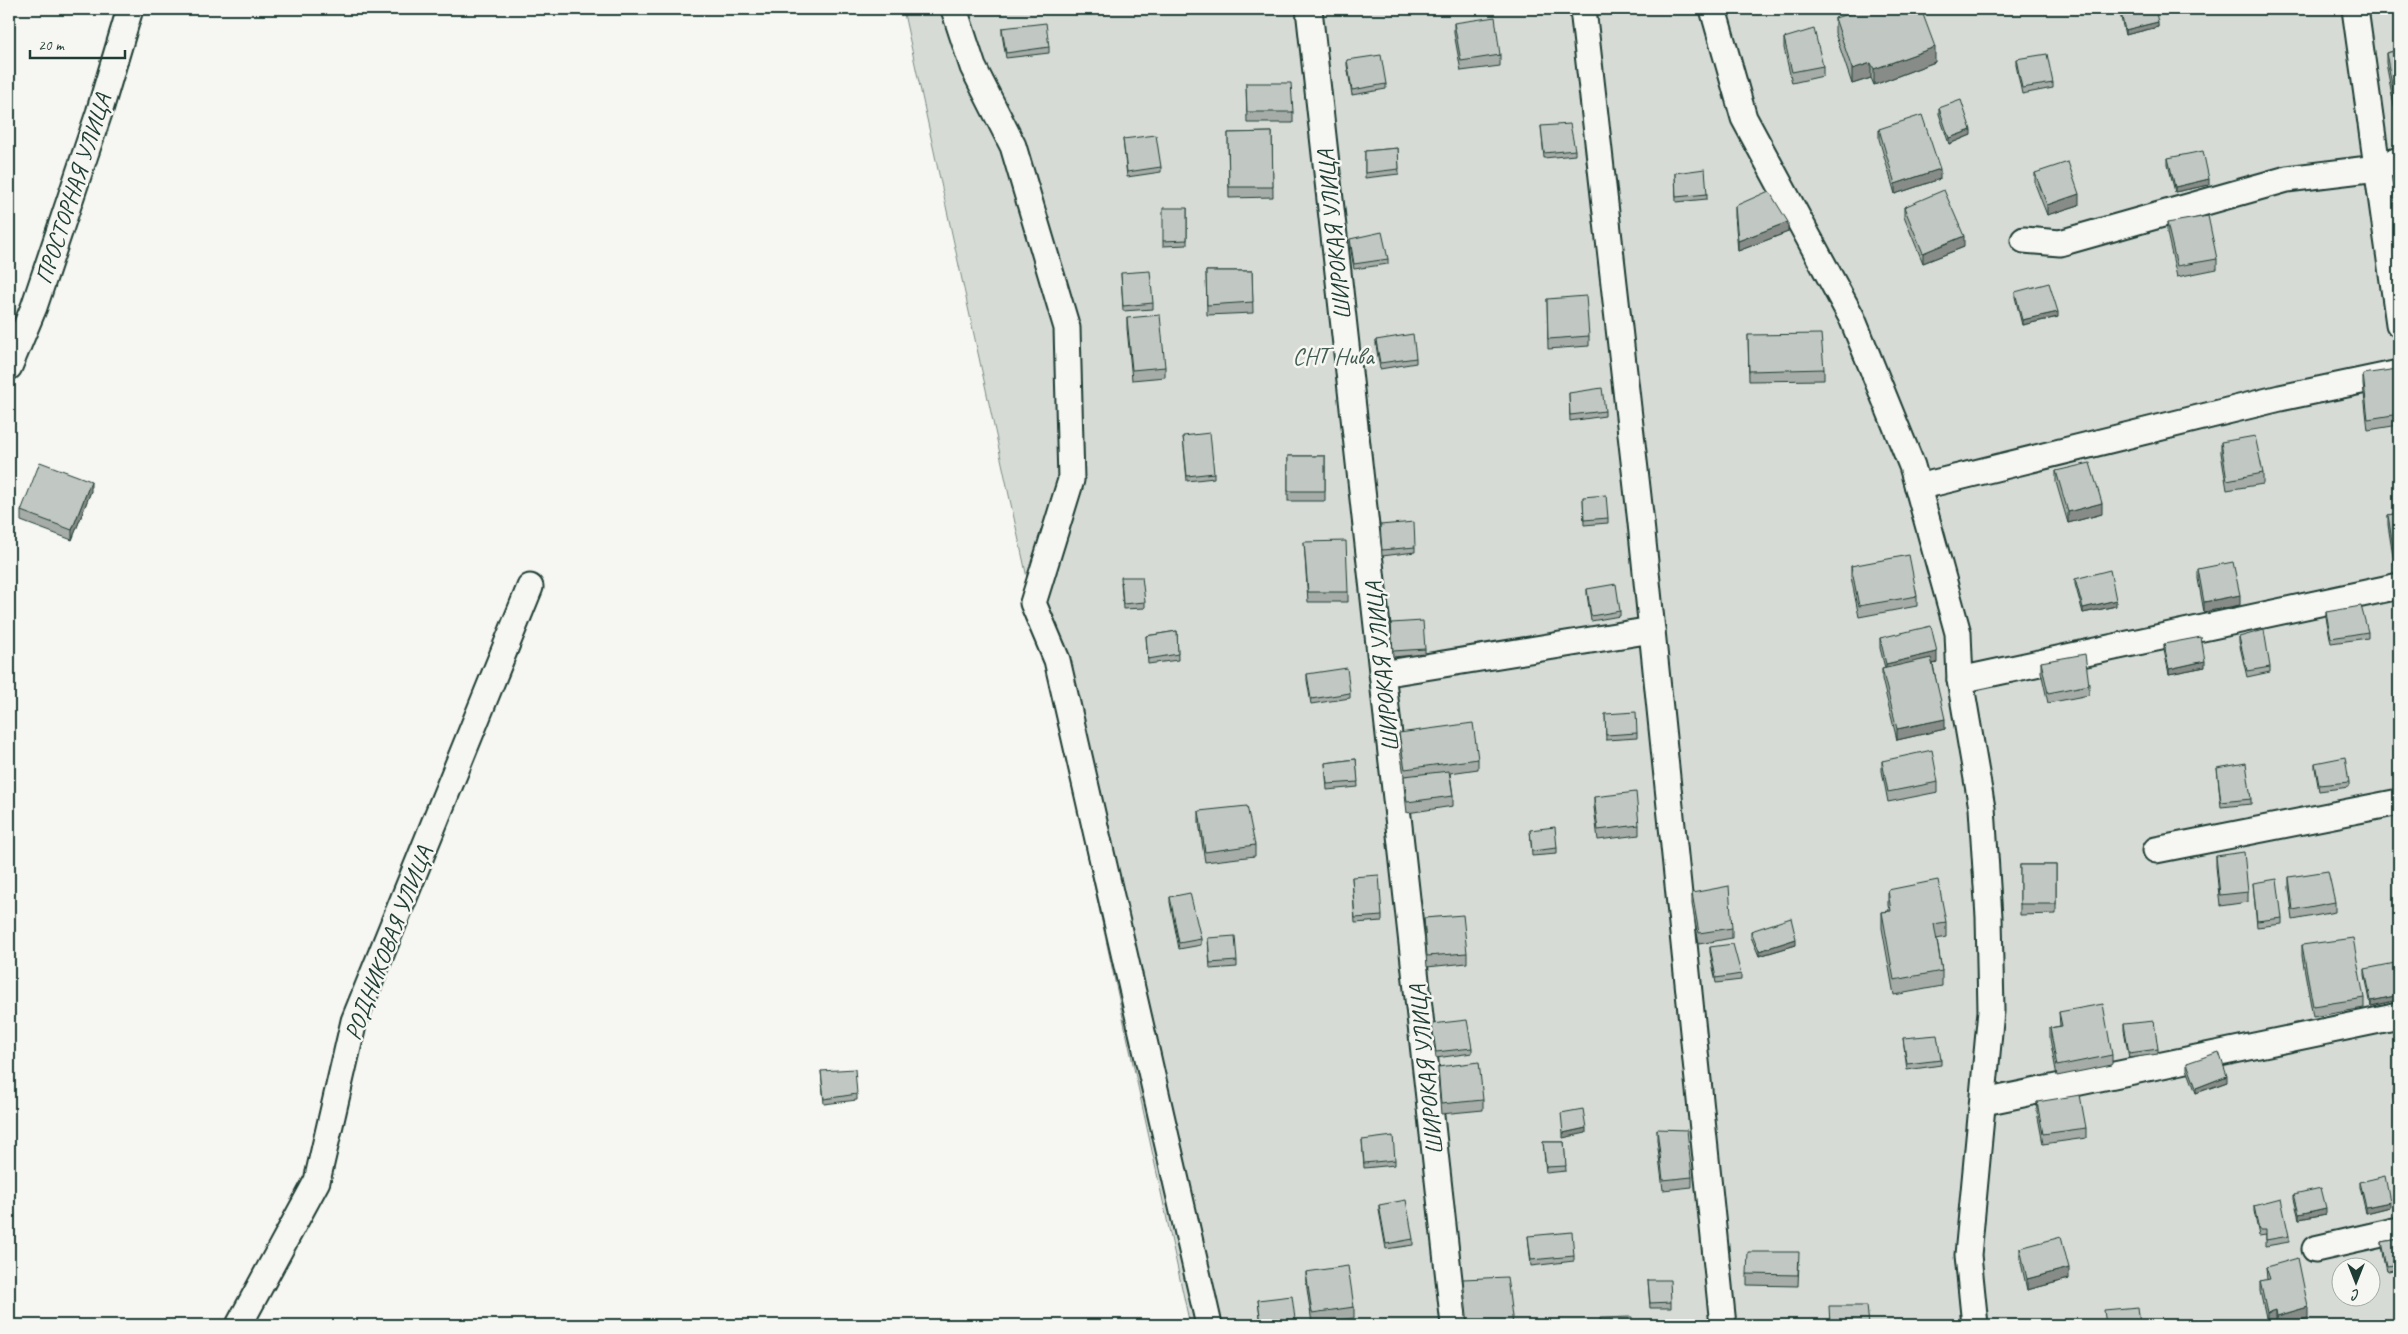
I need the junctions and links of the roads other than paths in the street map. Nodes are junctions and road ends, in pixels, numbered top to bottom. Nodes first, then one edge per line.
1 (130, 9) edge
2 (954, 9) edge
3 (1309, 9) edge
4 (1584, 9) edge
5 (1713, 9) edge
6 (2355, 9) edge
7 (2388, 164) edge
8 (2024, 240) dead end
9 (2399, 324) edge
10 (9, 367) edge
11 (2399, 373) edge
12 (1918, 487) junction
13 (2399, 586) edge
14 (530, 587) dead end
15 (1652, 630) junction
16 (1382, 674) junction
17 (1960, 680) junction
18 (2399, 802) edge
19 (2156, 850) dead end
20 (2399, 1016) edge
21 (1984, 1102) junction
22 (2399, 1230) edge
23 (2315, 1249) dead end
24 (239, 1325) edge
25 (1209, 1325) edge
26 (1454, 1325) edge
27 (1722, 1325) edge
28 (1975, 1325) edge

1 - 10 street, ПРОСТОРНАЯ УЛИЦА
2 - 25 street
3 - 16 street, ШИРОКАЯ УЛИЦА
4 - 15 street
5 - 12 street
6 - 7 street
7 - 8 street
7 - 9 street
11 - 12 street
12 - 17 street
13 - 17 street
14 - 24 street, РОДНИКОВАЯ УЛИЦА
15 - 16 street
15 - 27 street
16 - 26 street, ШИРОКАЯ УЛИЦА
17 - 21 street
18 - 19 street
20 - 21 street
21 - 28 street
22 - 23 street

